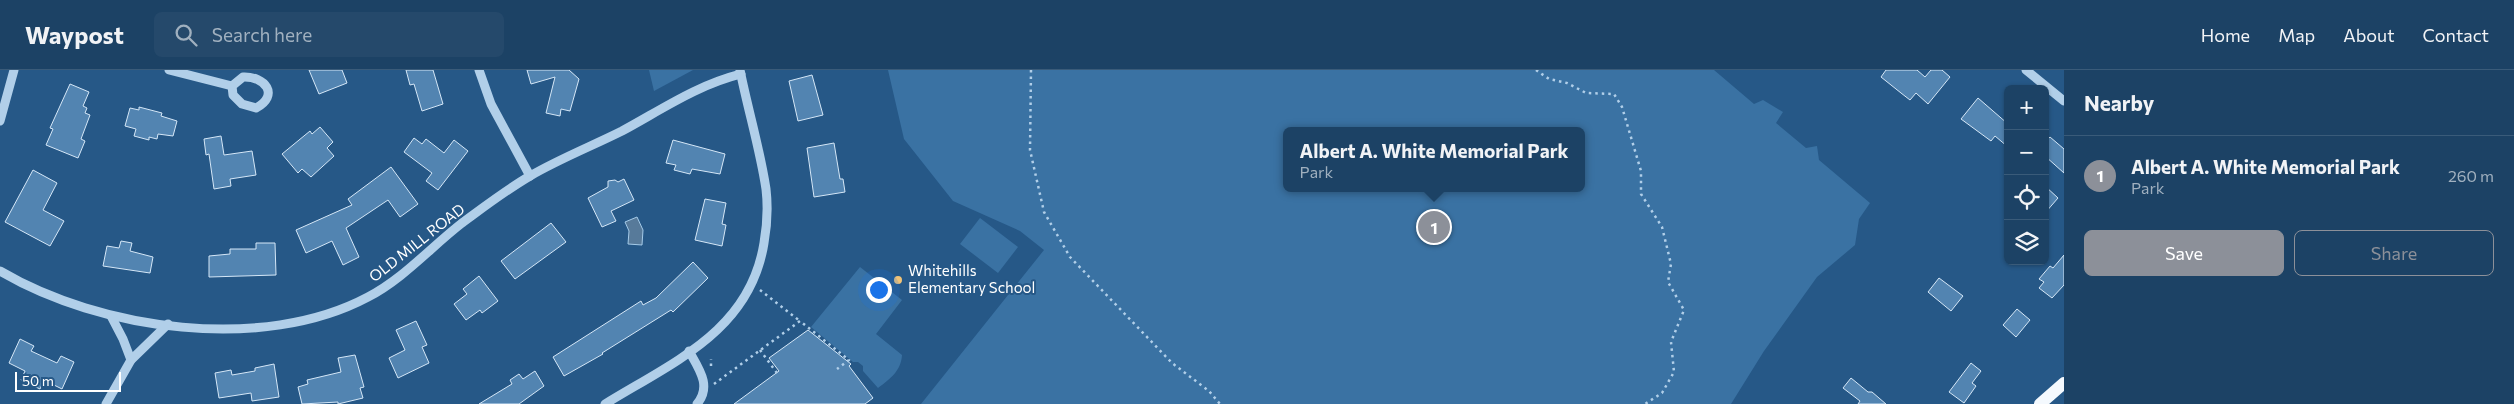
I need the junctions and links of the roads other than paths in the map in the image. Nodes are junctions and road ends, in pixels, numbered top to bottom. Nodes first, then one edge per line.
1 (14, 70) edge
2 (169, 70) edge
3 (479, 70) edge
4 (2026, 70) edge
5 (740, 72) edge
6 (232, 86) dead end
7 (2064, 101) edge
8 (0, 121) edge
9 (530, 176) junction
10 (0, 271) edge
11 (111, 316) junction
12 (168, 324) junction
13 (689, 352) junction
14 (131, 360) junction
15 (2064, 383) edge
16 (106, 404) edge
17 (604, 404) edge
18 (697, 404) edge
19 (2040, 404) edge

1 - 8 street
2 - 6 street
3 - 9 street
4 - 7 street
5 - 9 street, OLD MILL ROAD
5 - 13 street
9 - 12 street, OLD MILL ROAD
10 - 11 street, OLD MILL ROAD
11 - 12 street, OLD MILL ROAD
11 - 14 street
12 - 14 street
13 - 17 street
13 - 18 street
14 - 16 street
15 - 19 main road

